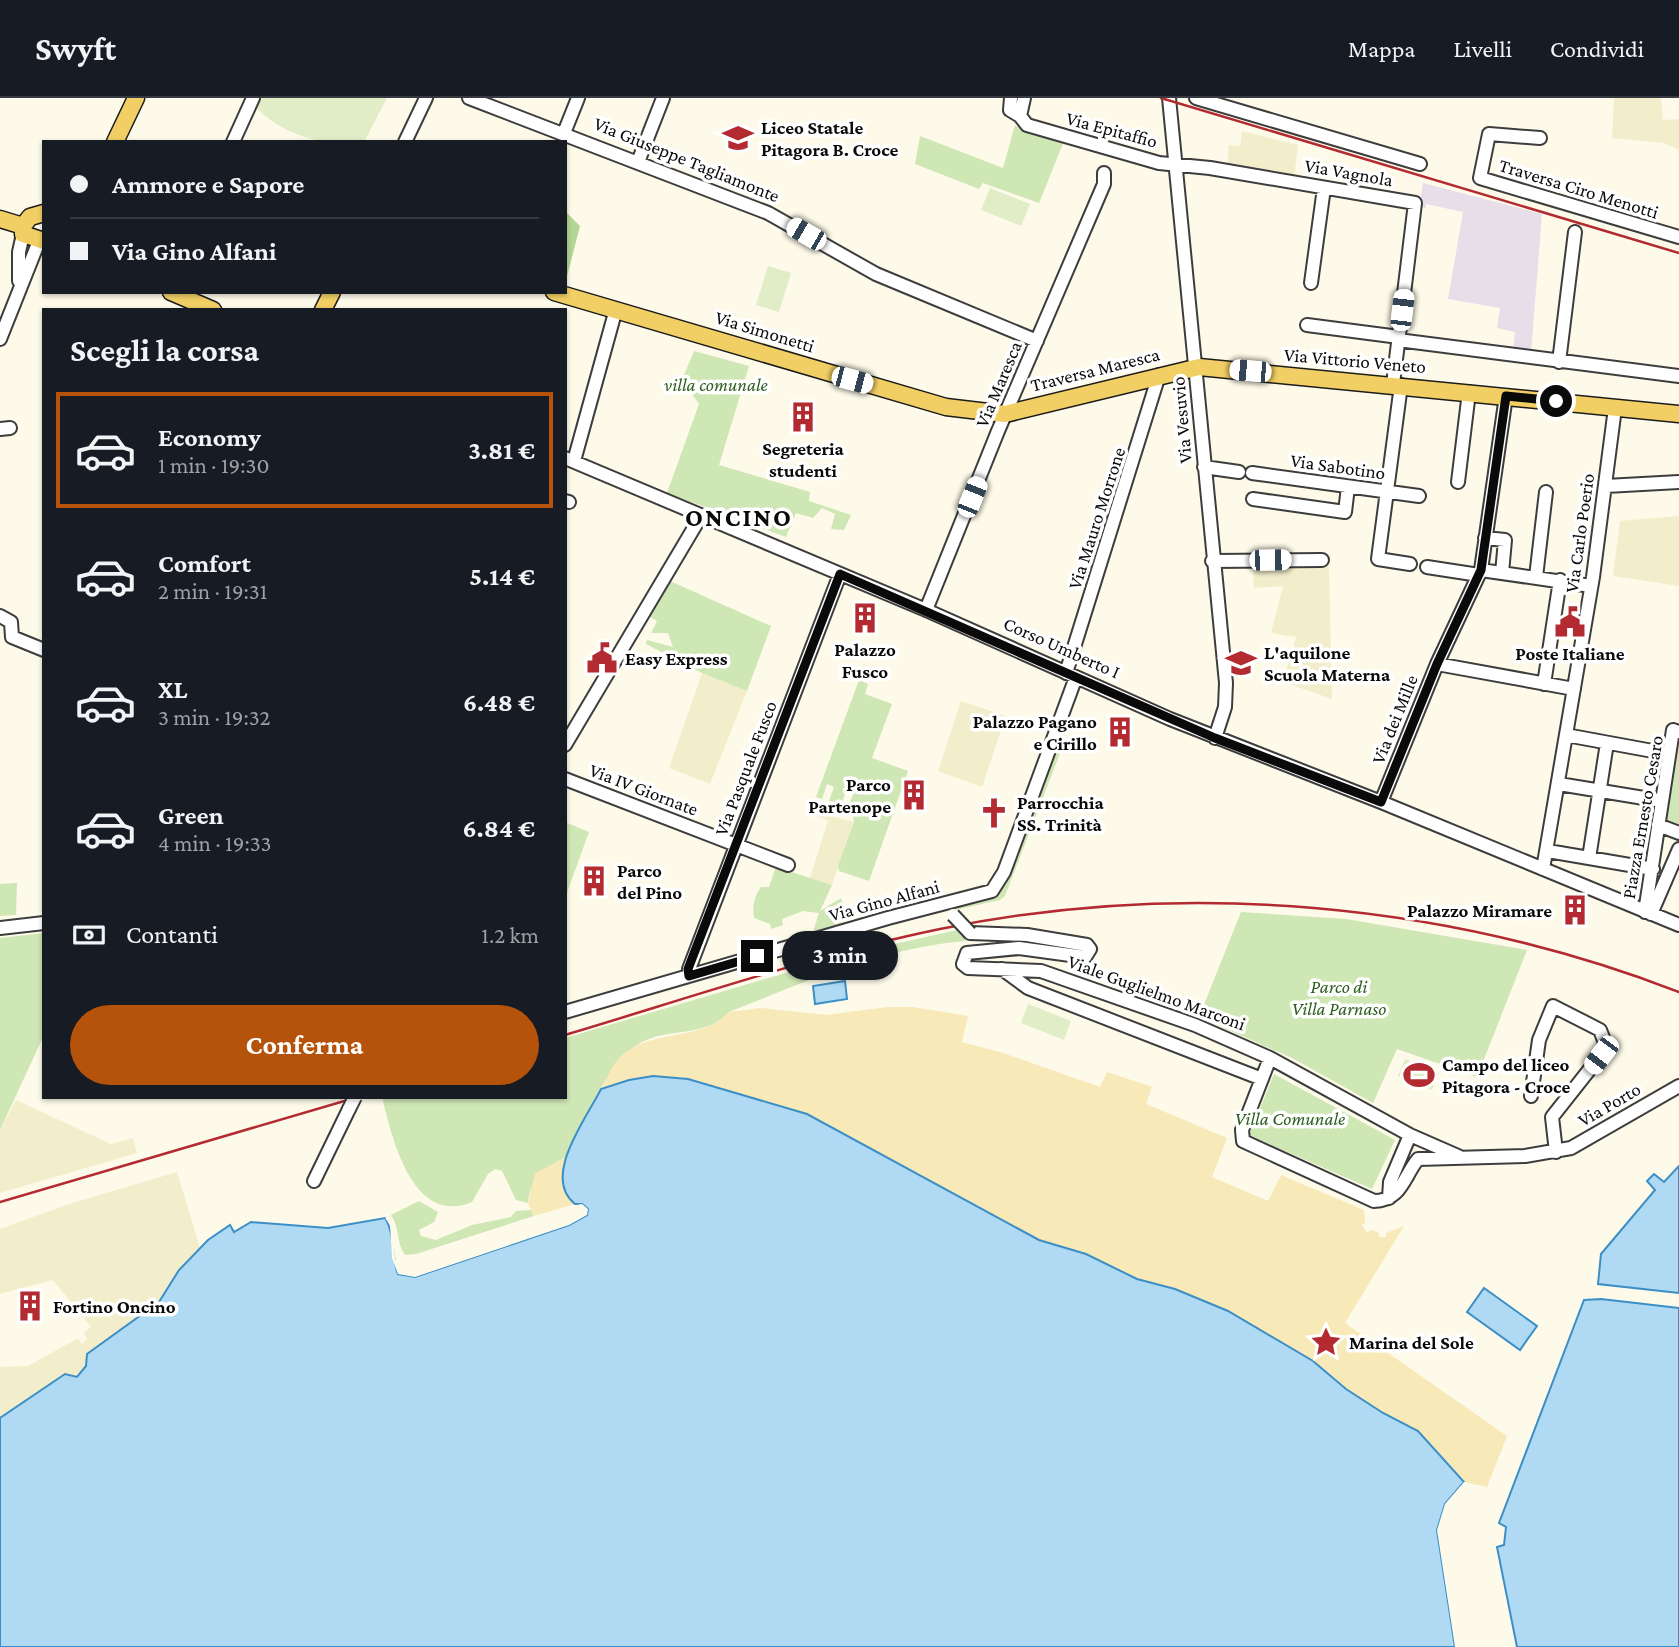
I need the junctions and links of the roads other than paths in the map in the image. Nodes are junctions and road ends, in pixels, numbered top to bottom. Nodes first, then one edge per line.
1 (136, 98) edge
2 (253, 98) edge
3 (426, 98) edge
4 (469, 98) edge
5 (578, 98) edge
6 (663, 98) edge
7 (1010, 98) edge
8 (1024, 98) edge
9 (1168, 98) edge
10 (1196, 98) edge
11 (1020, 116) junction
12 (564, 133) junction
13 (1540, 138) dead end
14 (116, 140) edge
15 (234, 140) edge
16 (406, 140) edge
17 (638, 162) junction
18 (1176, 164) junction
19 (1420, 164) dead end
20 (1104, 173) dead end
21 (1324, 188) junction
22 (42, 214) edge
23 (0, 219) edge
24 (23, 230) junction
25 (1575, 232) dead end
26 (1679, 237) edge
27 (41, 241) edge
28 (1311, 283) dead end
29 (19, 289) junction
30 (176, 294) edge
31 (561, 294) edge
32 (208, 308) edge
33 (616, 309) junction
34 (1307, 326) dead end
35 (0, 339) edge
36 (1399, 339) junction
37 (1037, 341) junction
38 (1559, 362) junction
39 (1195, 367) junction
40 (1159, 375) junction
41 (1679, 376) edge
42 (1397, 384) junction
43 (1469, 392) junction
44 (1506, 396) junction
45 (1615, 408) junction
46 (1005, 414) junction
47 (1679, 414) edge
48 (570, 460) edge
49 (1204, 467) junction
50 (1458, 482) dead end
51 (1679, 482) edge
52 (1606, 486) junction
53 (1348, 487) junction
54 (1387, 492) junction
55 (1546, 492) dead end
56 (1419, 496) dead end
57 (1253, 499) dead end
58 (701, 516) junction
59 (1485, 538) junction
60 (1322, 560) dead end
61 (1212, 561) junction
62 (1410, 564) dead end
63 (1427, 567) dead end
64 (1480, 573) junction
65 (1502, 573) junction
66 (840, 574) junction
67 (1536, 577) junction
68 (1560, 580) junction
69 (1591, 586) junction
70 (926, 610) junction
71 (0, 616) edge
72 (42, 649) edge
73 (1437, 664) junction
74 (1071, 675) junction
75 (1544, 684) junction
76 (1574, 689) junction
77 (570, 729) edge
78 (1679, 732) edge
79 (1566, 735) junction
80 (1215, 738) junction
81 (1607, 743) junction
82 (1669, 754) junction
83 (567, 780) edge
84 (1559, 784) junction
85 (1600, 790) junction
86 (1662, 801) junction
87 (1381, 802) junction
88 (1658, 825) junction
89 (1679, 833) edge
90 (736, 844) junction
91 (1679, 849) edge
92 (1548, 851) junction
93 (1589, 858) junction
94 (788, 865) dead end
95 (1543, 869) junction
96 (1653, 869) junction
97 (947, 903) junction
98 (1648, 913) junction
99 (42, 923) edge
100 (1679, 925) edge
101 (0, 928) edge
102 (1002, 969) junction
103 (689, 976) junction
104 (1141, 1005) junction
105 (567, 1011) edge
106 (1132, 1028) junction
107 (1270, 1058) junction
108 (1262, 1079) junction
109 (1679, 1086) edge
110 (1531, 1096) dead end
111 (352, 1103) edge
112 (1410, 1135) junction
113 (1556, 1152) junction
114 (1458, 1156) junction
115 (314, 1181) dead end
116 (1389, 1198) junction

1 - 14 main road
2 - 15 street
3 - 16 street
4 - 12 street, Via Giuseppe Tagliamonte
5 - 12 street
6 - 17 street
7 - 11 street
8 - 11 street
9 - 18 street, Via Vesuvio
10 - 19 street
11 - 18 street, Via Epitaffio
12 - 17 street, Via Giuseppe Tagliamonte
13 - 26 street, Traversa Ciro Menotti
17 - 37 street, Via Giuseppe Tagliamonte
18 - 21 street, Via Vagnola
18 - 39 street, Via Vesuvio
20 - 37 street, Via Maresca
21 - 28 street
21 - 36 street, Via Vagnola
22 - 24 main road
23 - 24 main road
24 - 27 main road
24 - 29 street
25 - 38 street
27 - 29 street
29 - 35 street
30 - 32 main road
31 - 33 main road, Via Simonetti
33 - 46 main road, Via Simonetti
33 - 48 street
34 - 36 street
36 - 38 street
36 - 42 street
37 - 46 street, Via Maresca
38 - 41 street
39 - 40 main road, Traversa Maresca
39 - 42 main road, Via Vittorio Veneto
39 - 49 street, Via Vesuvio
40 - 46 main road, Traversa Maresca
40 - 74 street, Via Mauro Morrone
42 - 43 main road, Via Vittorio Veneto
42 - 54 street
43 - 44 main road, Via Vittorio Veneto
43 - 50 street
44 - 45 main road, Via Vittorio Veneto
44 - 59 street, Via dei Mille
45 - 47 main road, Via Vittorio Veneto
45 - 52 street, Via Carlo Poerio
46 - 70 street, Via Maresca
48 - 58 street, Corso Umberto I
49 - 53 street, Via Sabotino
49 - 61 street, Via Vesuvio
51 - 52 street
52 - 69 street, Via Carlo Poerio
53 - 54 street, Via Sabotino
53 - 57 street
54 - 56 street, Via Sabotino
54 - 62 street
55 - 67 street
58 - 66 street, Corso Umberto I
58 - 77 street
59 - 64 street, Via dei Mille
59 - 65 street
60 - 61 street
61 - 80 street, Via Vesuvio
63 - 64 street
64 - 65 street
64 - 73 street, Via dei Mille
65 - 67 street
66 - 70 street, Corso Umberto I
66 - 90 street, Via Pasquale Fusco
67 - 68 street
68 - 69 street
68 - 75 street
69 - 76 street, Via Carlo Poerio
70 - 74 street, Corso Umberto I
71 - 72 street
73 - 75 street
73 - 87 street, Via dei Mille
74 - 80 street, Corso Umberto I
74 - 97 street, Via Gino Alfani
75 - 76 street
76 - 79 street, Via Carlo Poerio
78 - 82 street, Piazza Ernesto Cesaro
79 - 81 street
79 - 84 street, Via Carlo Poerio
80 - 87 street, Corso Umberto I
81 - 82 street
81 - 85 street
82 - 86 street, Piazza Ernesto Cesaro
83 - 90 street, Via IV Giornate
84 - 85 street
84 - 92 street, Via Carlo Poerio
85 - 86 street
85 - 93 street
86 - 88 street, Piazza Ernesto Cesaro
87 - 95 street, Corso Umberto I
88 - 89 street
88 - 96 street, Piazza Ernesto Cesaro
90 - 94 street, Via IV Giornate
90 - 103 street, Via Pasquale Fusco
91 - 98 street, Piazza Ernesto Cesaro
92 - 93 street
92 - 95 street, Via Carlo Poerio
93 - 96 street
95 - 98 street, Corso Umberto I
96 - 98 street, Piazza Ernesto Cesaro
97 - 102 street, Viale Guglielmo Marconi, bridge
97 - 103 street, Via Gino Alfani
98 - 100 street, Corso Umberto I
99 - 101 street
102 - 104 street, Viale Guglielmo Marconi
102 - 106 street
103 - 105 street, Via Gino Alfani
104 - 106 street
104 - 107 street, Viale Guglielmo Marconi
106 - 108 street
107 - 108 street
107 - 112 street, Viale Guglielmo Marconi
108 - 116 street
109 - 113 street, Via Porto
110 - 113 street
111 - 115 street
112 - 114 street, Viale Guglielmo Marconi
112 - 116 street
113 - 114 street, Viale Guglielmo Marconi
114 - 116 street

